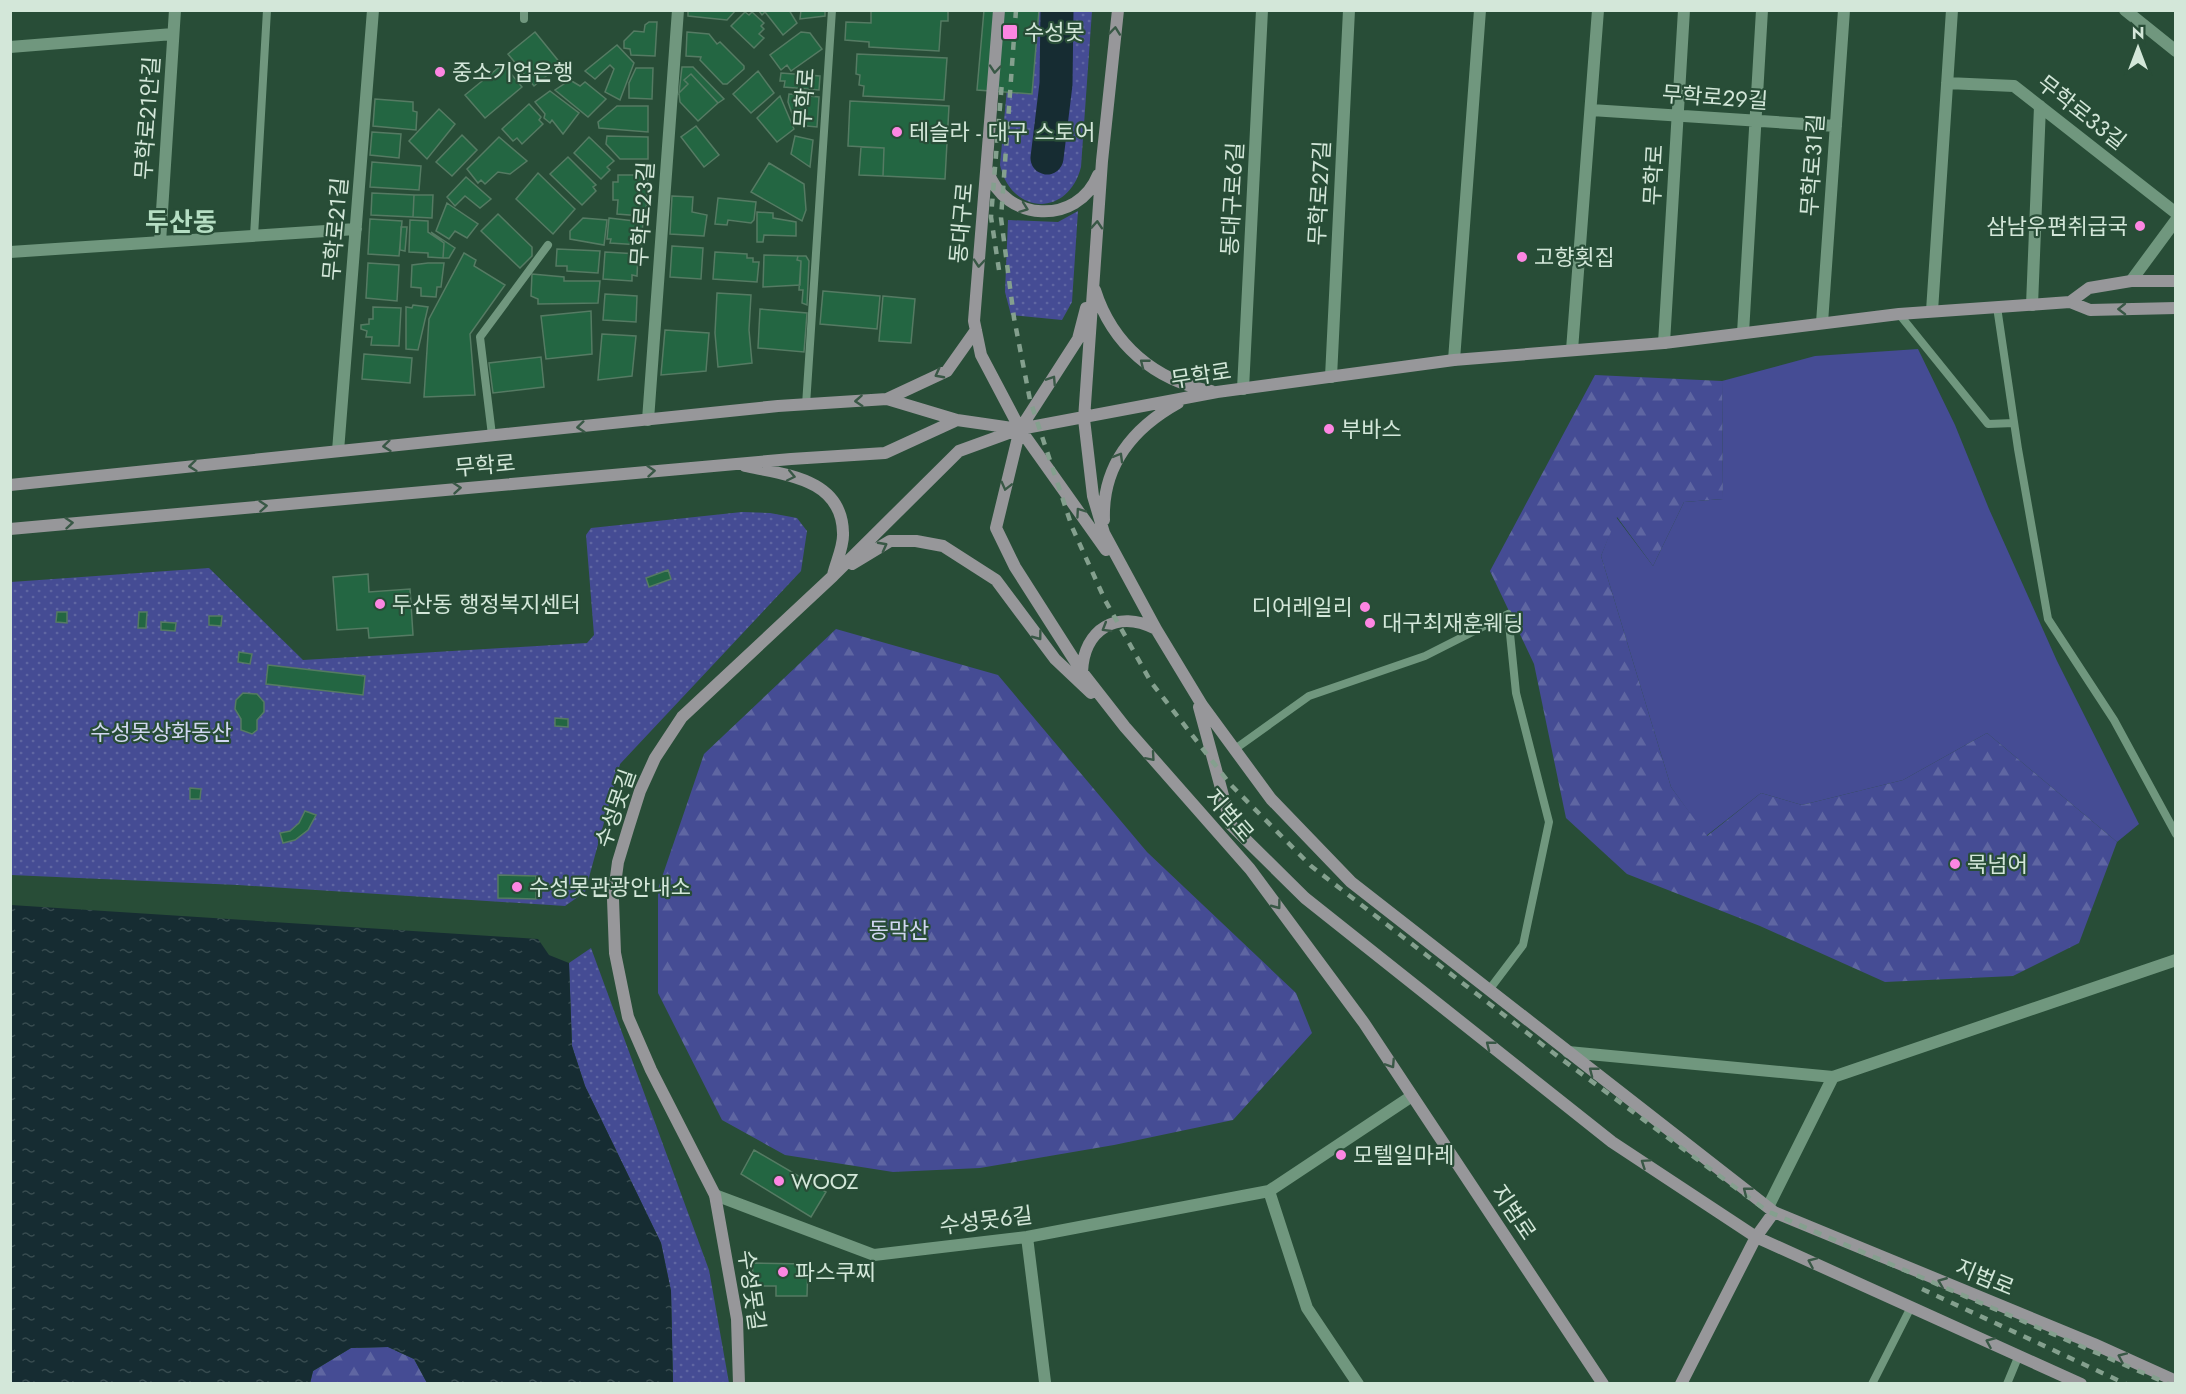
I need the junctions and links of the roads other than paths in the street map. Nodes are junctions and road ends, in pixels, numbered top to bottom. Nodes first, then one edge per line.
1 (175, 10) edge
2 (267, 10) edge
3 (373, 10) edge
4 (678, 10) edge
5 (832, 10) edge
6 (999, 10) edge
7 (1118, 10) edge
8 (1262, 10) edge
9 (1349, 10) edge
10 (1480, 10) edge
11 (1598, 10) edge
12 (1684, 10) edge
13 (1762, 10) edge
14 (1844, 10) edge
15 (1952, 10) edge
16 (2125, 10) edge
17 (173, 34) junction
18 (10, 47) edge
19 (2175, 51) edge
20 (1947, 83) junction
21 (2040, 106) junction
22 (1591, 110) junction
23 (1678, 116) junction
24 (1756, 121) junction
25 (1836, 126) junction
26 (1102, 161) junction
27 (987, 167) junction
28 (2175, 213) edge
29 (2175, 220) edge
30 (356, 229) junction
31 (254, 236) junction
32 (160, 242) junction
33 (548, 245) dead end
34 (10, 252) edge
35 (2131, 281) junction
36 (2175, 281) edge
37 (1092, 283) junction
38 (2070, 302) junction
39 (2032, 305) junction
40 (1997, 307) junction
41 (2175, 308) edge
42 (1932, 311) junction
43 (1899, 314) junction
44 (1822, 323) junction
45 (976, 330) junction
46 (1743, 333) junction
47 (1665, 343) junction
48 (1572, 350) junction
49 (1454, 360) junction
50 (1331, 377) junction
51 (1243, 389) junction
52 (1217, 392) junction
53 (1186, 398) junction
54 (887, 399) junction
55 (806, 405) junction
56 (1084, 419) junction
57 (648, 420) junction
58 (957, 420) junction
59 (2014, 423) junction
60 (1020, 429) junction
61 (492, 435) junction
62 (338, 451) junction
63 (734, 464) junction
64 (10, 485) edge
65 (10, 529) edge
66 (1104, 533) junction
67 (833, 576) junction
68 (1138, 594) junction
69 (1156, 629) junction
70 (1082, 672) junction
71 (1196, 696) junction
72 (1125, 727) junction
73 (1234, 749) junction
74 (2175, 834) edge
75 (2172, 965) edge
76 (1489, 990) junction
77 (1568, 1052) junction
78 (1833, 1077) junction
79 (1412, 1096) junction
80 (1269, 1191) junction
81 (715, 1195) junction
82 (1771, 1210) junction
83 (1027, 1237) junction
84 (1756, 1238) junction
85 (1911, 1306) junction
86 (2019, 1355) junction
87 (2175, 1381) edge
88 (739, 1383) edge
89 (1046, 1383) edge
90 (1358, 1383) edge
91 (1603, 1383) edge
92 (1681, 1383) edge
93 (1872, 1383) edge
94 (2007, 1383) edge
95 (2081, 1383) edge

1 - 17 street, 무학로21안길
2 - 31 lane
3 - 30 street, 무학로21길
4 - 57 street, 무학로23길
5 - 55 lane, 무학로
6 -> 27 main road, 동대구로
26 -> 7 main road
8 - 51 street, 동대구로6길
9 - 50 street, 무학로27길
10 - 49 street
11 - 22 street
12 - 23 street, 무학로
13 - 24 street
14 - 25 street, 무학로31길
15 - 20 street
16 - 19 street
17 - 18 street
17 - 32 street, 무학로21안길
20 - 21 street, 무학로33길
20 - 42 street
21 - 28 street, 무학로33길
21 - 39 street
22 - 23 street, 무학로29길
22 - 48 street
23 - 24 street, 무학로29길
23 - 47 street, 무학로
24 - 25 street, 무학로29길
24 - 46 street
25 - 44 street, 무학로31길
27 -> 26 main road
37 -> 26 main road
27 -> 45 main road, 동대구로
29 - 35 street
30 - 31 street
30 - 62 street, 무학로21길
31 - 32 street
32 - 34 street
33 - 61 lane, 무학로
35 - 36 main road, 무학로
35 - 38 main road, 무학로
52 -> 37 main road
37 - 56 main road, 지범로
60 -> 37 main road
38 - 39 main road, 무학로
41 -> 38 main road, 무학로
39 - 40 main road, 무학로
40 - 42 main road, 무학로
40 - 59 lane
42 - 43 main road, 무학로
43 - 44 main road, 무학로
43 - 59 lane
44 - 46 main road, 무학로
45 -> 54 main road
45 - 60 main road, 동대구로
46 - 47 main road, 무학로
47 - 48 main road, 무학로
48 - 49 main road, 무학로
49 - 50 main road, 무학로
50 - 51 main road, 무학로
51 - 52 main road, 무학로
52 - 53 main road, 무학로
53 - 56 main road, 무학로
66 -> 53 main road
54 -> 55 main road, 무학로
54 - 58 main road, 무학로
55 - 57 main road, 무학로
56 - 60 main road, 무학로
56 - 66 main road, 지범로
57 -> 61 main road, 무학로
58 - 60 main road, 무학로
58 - 63 main road, 무학로
59 - 74 lane
60 - 67 main road, 수성못길
68 -> 60 main road, 지범로
60 -> 70 main road, 지범로
61 -> 62 main road, 무학로
62 -> 64 main road, 무학로
65 -> 63 main road, 무학로
63 -> 67 main road
66 - 68 main road, 지범로
67 -> 72 main road
67 - 81 main road, 수성못길
68 - 69 main road, 지범로
69 -> 70 main road
69 - 71 main road, 지범로
70 - 72 main road, 지범로
71 - 73 main road, 지범로
84 -> 71 main road
72 -> 79 main road, 지범로
73 - 76 main road, 지범로
73 - 76 lane
75 - 78 street
76 - 77 main road, 지범로
77 - 78 street
82 -> 77 main road, 지범로
78 - 82 street
79 - 80 street, 수성못6길
79 - 91 main road, 지범로
80 - 83 street, 수성못6길
80 - 90 street
81 - 83 street, 수성못6길
81 - 88 main road, 수성못길
82 - 84 main road
87 -> 82 main road, 지범로
83 - 89 street
85 -> 84 main road
84 - 92 main road
86 -> 85 main road
85 - 93 lane
86 - 94 lane
86 - 95 main road

